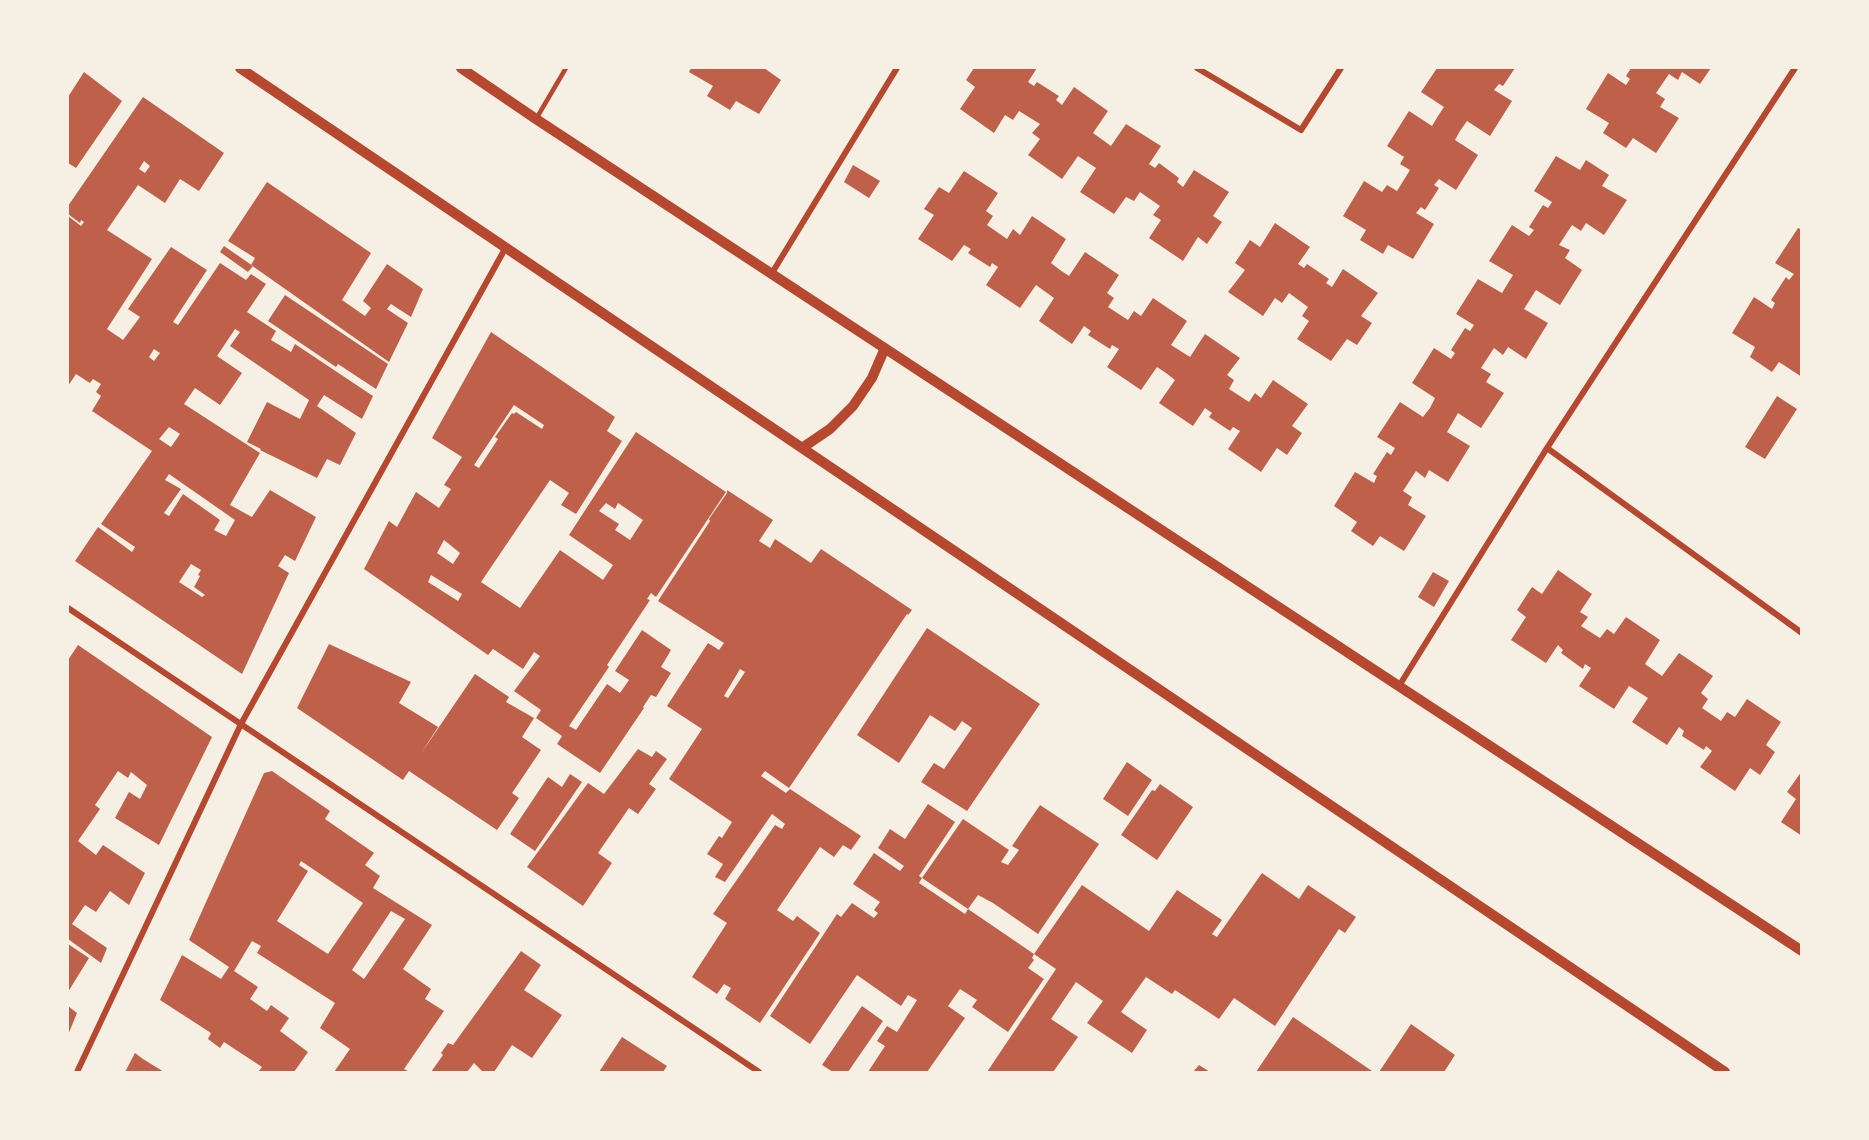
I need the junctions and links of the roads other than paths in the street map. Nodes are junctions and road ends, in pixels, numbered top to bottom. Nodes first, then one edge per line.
1 (240, 68) edge
2 (461, 68) edge
3 (566, 68) edge
4 (897, 68) edge
5 (1197, 68) edge
6 (1341, 68) edge
7 (1795, 68) edge
8 (536, 119) junction
9 (506, 247) junction
10 (772, 273) junction
11 (885, 348) junction
12 (802, 448) junction
13 (1547, 448) junction
14 (68, 608) edge
15 (1802, 633) edge
16 (1399, 686) junction
17 (241, 724) junction
18 (1802, 951) edge
19 (77, 1072) edge
20 (759, 1072) edge
21 (1725, 1072) edge

1 - 9 street
2 - 8 street
3 - 8 lane
4 - 10 street
5 - 6 street
7 - 13 street
8 - 10 street
9 - 12 street
9 - 17 street
10 - 11 street
11 - 12 street
11 - 16 street
12 - 21 street
13 - 15 street
13 - 16 street
14 - 17 street
16 - 18 street
17 - 19 street
17 - 20 street

